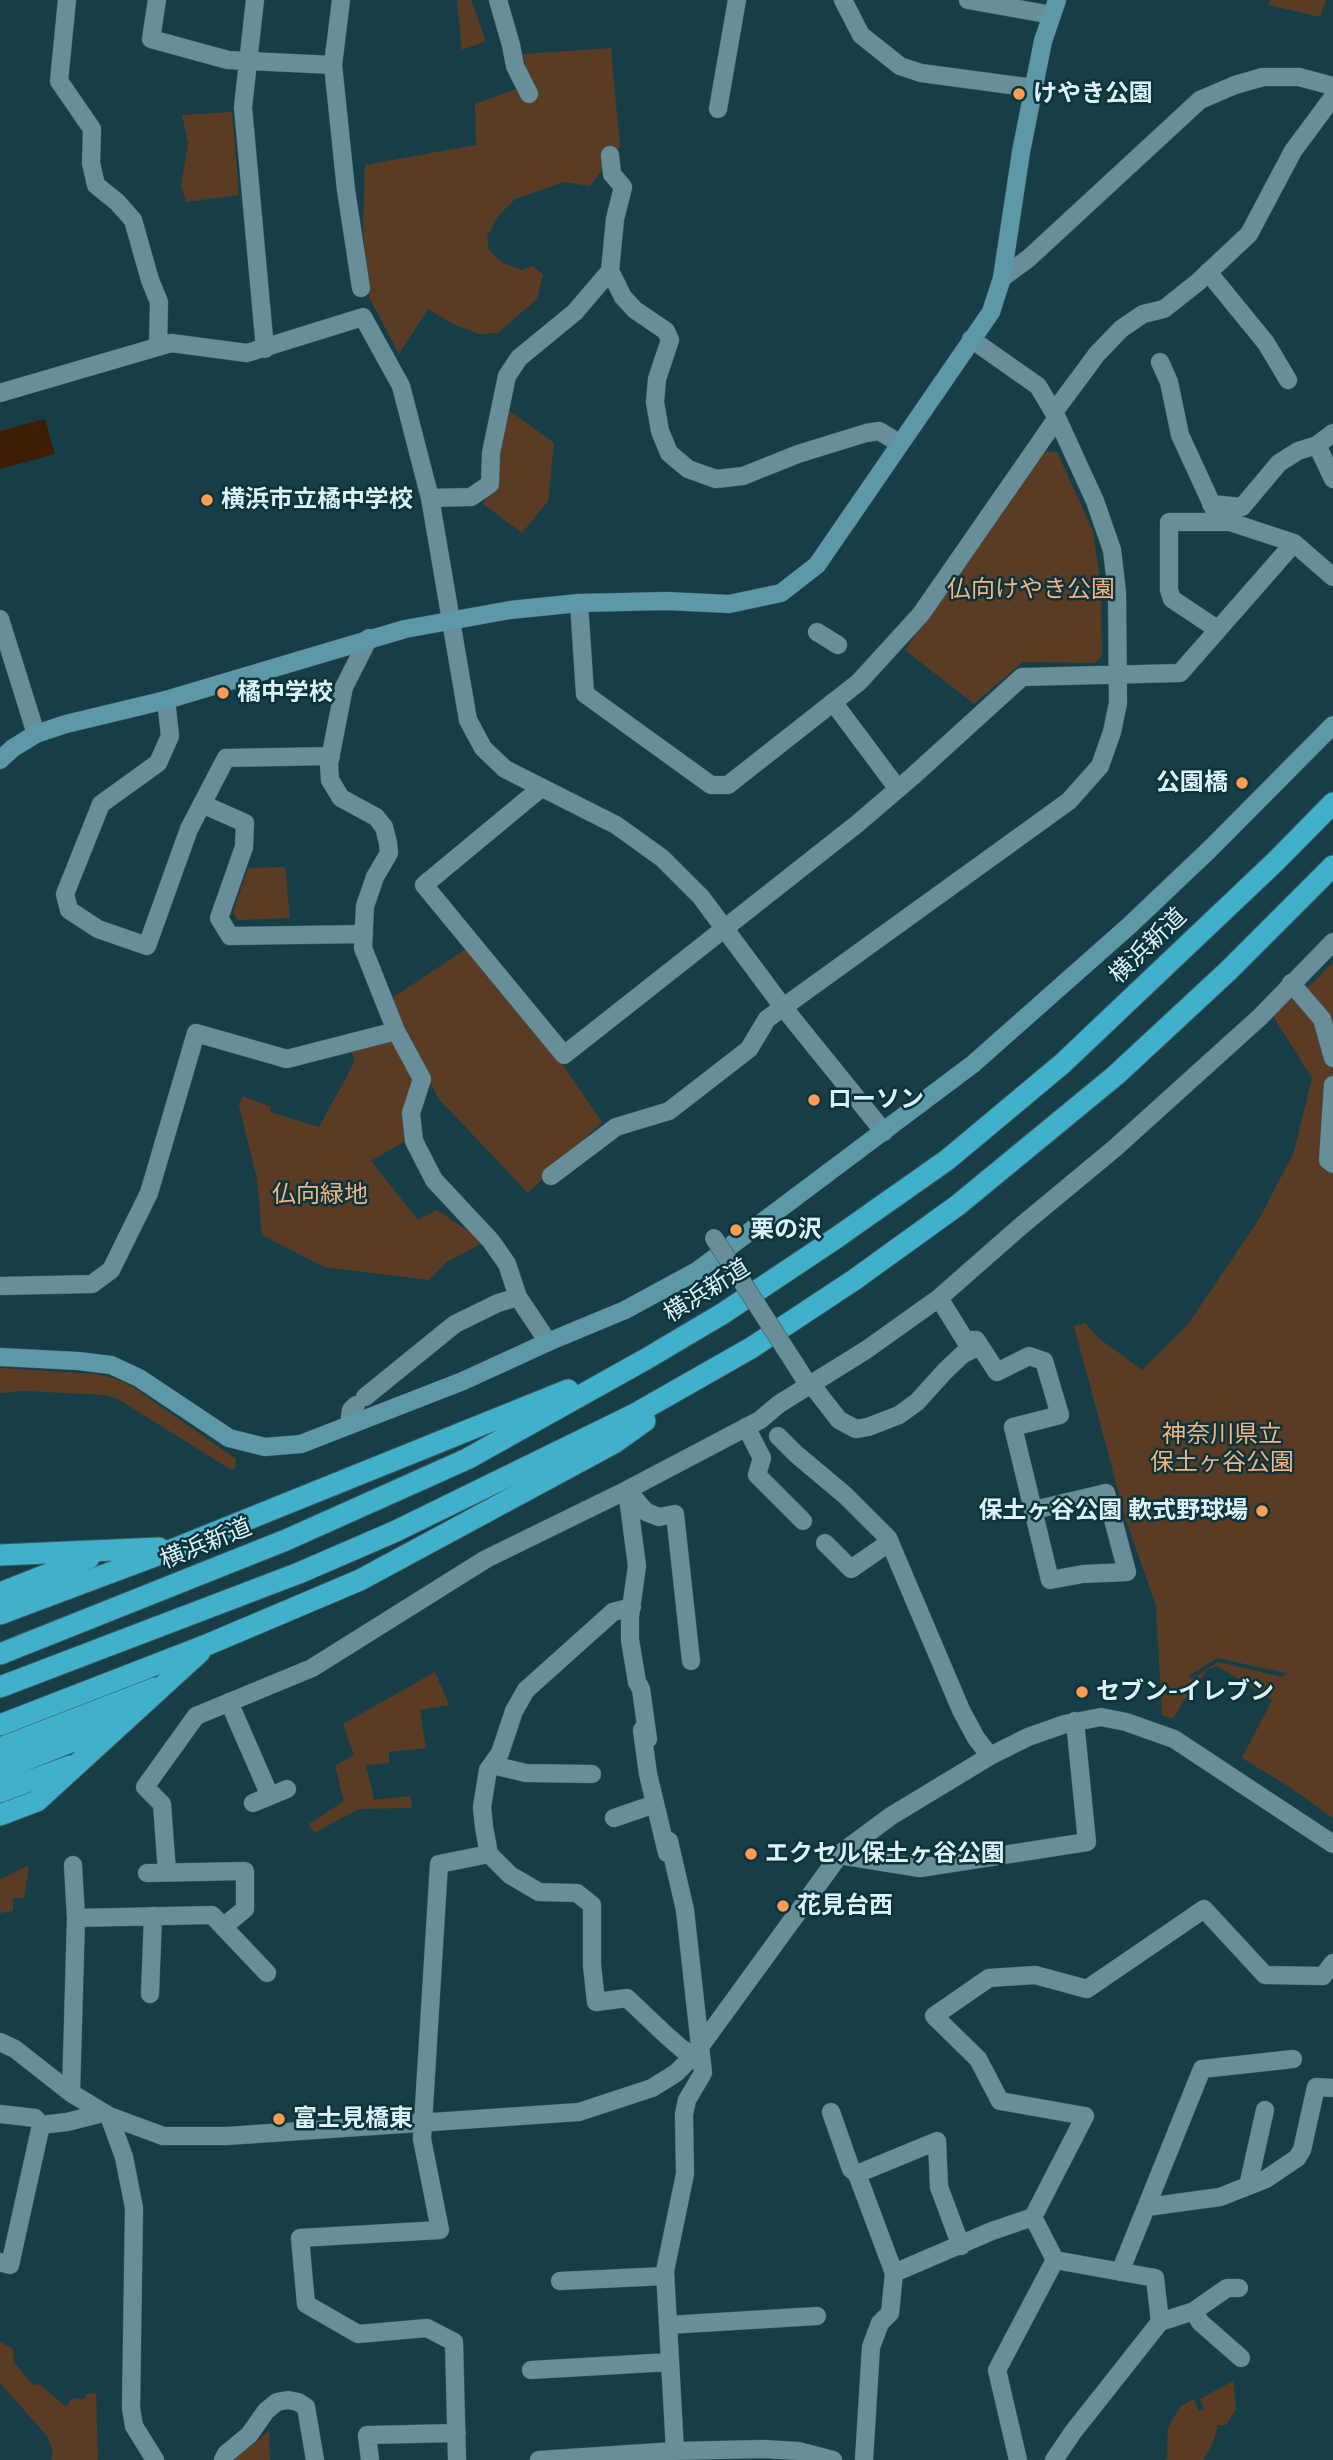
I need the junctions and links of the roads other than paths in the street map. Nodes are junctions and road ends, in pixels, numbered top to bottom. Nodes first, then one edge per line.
1 (67, 0) edge
2 (157, 0) edge
3 (255, 0) edge
4 (341, 0) edge
5 (498, 0) edge
6 (737, 0) edge
7 (843, 0) edge
8 (968, 0) edge
9 (1055, 8) edge
10 (249, 62) junction
11 (333, 65) junction
12 (1333, 86) edge
13 (1033, 88) junction
14 (529, 94) dead end
15 (1333, 97) edge
16 (718, 109) dead end
17 (610, 155) dead end
18 (610, 271) junction
19 (1208, 272) junction
20 (1002, 278) junction
21 (361, 288) dead end
22 (971, 339) junction
23 (158, 347) junction
24 (265, 349) junction
25 (1160, 362) dead end
26 (1288, 380) dead end
27 (0, 393) edge
28 (1056, 415) junction
29 (1333, 433) edge
30 (899, 443) junction
31 (1317, 446) junction
32 (1333, 479) edge
33 (430, 498) junction
34 (1211, 504) junction
35 (1220, 522) junction
36 (1294, 543) junction
37 (1333, 577) edge
38 (579, 603) junction
39 (0, 619) edge
40 (450, 620) junction
41 (1217, 629) junction
42 (817, 632) dead end
43 (369, 638) junction
44 (838, 645) dead end
45 (1119, 675) junction
46 (166, 700) junction
47 (833, 702) junction
48 (1333, 725) edge
49 (36, 734) junction
50 (331, 756) junction
51 (0, 760) edge
52 (541, 788) junction
53 (898, 789) junction
54 (1333, 803) edge
55 (202, 804) junction
56 (1333, 866) edge
57 (724, 927) junction
58 (364, 934) junction
59 (1333, 942) edge
60 (1291, 983) junction
61 (783, 1007) junction
62 (396, 1031) junction
63 (1333, 1058) edge
64 (1333, 1085) edge
65 (884, 1132) junction
66 (1333, 1164) edge
67 (551, 1176) dead end
68 (714, 1238) dead end
69 (0, 1286) edge
70 (518, 1297) junction
71 (939, 1298) junction
72 (548, 1342) junction
73 (980, 1346) junction
74 (751, 1348) junction
75 (0, 1357) edge
76 (646, 1359) junction
77 (807, 1381) junction
78 (349, 1425) junction
79 (763, 1427) junction
80 (628, 1490) junction
81 (1034, 1510) junction
82 (803, 1521) dead end
83 (890, 1542) junction
84 (825, 1543) dead end
85 (179, 1547) junction
86 (109, 1550) junction
87 (43, 1554) junction
88 (0, 1555) edge
89 (0, 1570) edge
90 (0, 1593) edge
91 (632, 1607) junction
92 (0, 1614) edge
93 (209, 1644) junction
94 (0, 1654) edge
95 (691, 1661) dead end
96 (167, 1683) junction
97 (0, 1687) edge
98 (229, 1702) junction
99 (126, 1720) junction
100 (1075, 1721) junction
101 (0, 1725) edge
102 (642, 1730) dead end
103 (0, 1748) edge
104 (990, 1756) junction
105 (81, 1761) junction
106 (492, 1765) junction
107 (0, 1770) edge
108 (592, 1774) dead end
109 (653, 1774) dead end
110 (287, 1788) dead end
111 (0, 1792) edge
112 (270, 1796) junction
113 (253, 1803) dead end
114 (654, 1804) junction
115 (0, 1815) edge
116 (614, 1818) dead end
117 (670, 1841) dead end
118 (1333, 1844) edge
119 (489, 1854) junction
120 (839, 1855) junction
121 (73, 1865) dead end
122 (167, 1872) junction
123 (147, 1873) dead end
124 (153, 1916) junction
125 (76, 1918) junction
126 (223, 1927) junction
127 (1333, 1962) edge
128 (267, 1973) dead end
129 (150, 1994) dead end
130 (0, 2042) edge
131 (696, 2052) junction
132 (1293, 2059) dead end
133 (1333, 2088) edge
134 (71, 2093) junction
135 (1265, 2110) dead end
136 (831, 2112) dead end
137 (0, 2114) edge
138 (106, 2114) junction
139 (424, 2121) junction
140 (41, 2124) junction
141 (857, 2174) junction
142 (1248, 2186) junction
143 (1147, 2207) junction
144 (1033, 2217) junction
145 (961, 2246) junction
146 (1055, 2260) junction
147 (0, 2262) edge
148 (1120, 2272) junction
149 (894, 2273) junction
150 (665, 2276) junction
151 (560, 2281) dead end
152 (1239, 2288) dead end
153 (1194, 2311) junction
154 (817, 2316) dead end
155 (1160, 2322) junction
156 (668, 2325) junction
157 (1241, 2358) dead end
158 (670, 2362) junction
159 (531, 2370) dead end
160 (457, 2433) junction
161 (675, 2451) junction
162 (717, 2455) edge
163 (155, 2460) edge
164 (223, 2460) edge
165 (315, 2460) edge
166 (370, 2460) edge
167 (457, 2460) edge
168 (539, 2460) edge
169 (833, 2460) edge
170 (864, 2460) edge
171 (1018, 2460) edge
172 (1054, 2460) edge

1 - 23 street
2 - 10 street
3 - 10 street
4 - 11 street
5 - 14 street
6 - 16 street
7 - 13 street
8 - 9 street
9 - 13 street
10 - 11 street
10 - 24 street
11 - 21 street
12 - 20 street
13 - 20 street
15 - 19 street
17 - 18 street
18 - 30 street
18 - 33 street
19 - 26 street
19 - 28 street
20 - 22 street
22 - 28 street
22 - 30 street
23 - 24 street
23 - 27 street
24 - 33 street
25 - 34 street
28 - 45 street
28 - 47 street
29 - 31 street
30 - 38 street
31 - 32 street
31 - 34 street
33 - 40 street
34 - 35 street
35 - 36 street
35 - 41 street
36 - 37 street
36 - 41 street
38 - 40 street
38 - 47 street
39 - 49 street
40 - 43 street
40 - 52 street
41 - 45 street
42 - 44 street
43 - 46 street
43 - 50 street
45 - 53 street
45 - 61 street
46 - 49 street
46 - 55 street
47 - 53 street
48 - 65 street
49 - 51 street
50 - 55 street
50 - 58 street
52 - 57 street
52 - 57 street
53 - 57 street
54 - 76 highway, 横浜新道
55 - 58 street
56 - 74 highway
57 - 61 street
58 - 62 street
59 - 60 street
60 - 63 street
60 - 71 street
61 - 65 street
61 - 67 street
62 - 69 street
62 - 70 street
64 - 66 street
65 - 72 street
68 - 77 street, bridge
70 - 72 street
70 - 78 street
71 - 73 street
71 - 77 street
72 - 78 street
73 - 77 street
73 - 81 street
74 - 93 highway
74 - 97 highway
75 - 78 street
76 - 85 highway
76 - 94 highway, 横浜新道
77 - 79 street
79 - 80 street
79 - 82 street
79 - 83 street
80 - 91 street
80 - 95 street
80 - 98 street
81 - 81 street
83 - 84 street
83 - 104 street
85 - 86 highway
85 - 92 highway
86 - 87 highway
86 - 90 highway
87 - 88 highway
87 - 89 highway
91 - 106 street
91 - 109 street
93 - 96 highway
93 - 101 highway
96 - 99 highway
96 - 103 highway
98 - 112 street
98 - 122 street
99 - 105 highway
99 - 107 highway
100 - 104 street
100 - 118 street
100 - 120 street
102 - 114 street
104 - 120 street
105 - 111 highway
105 - 115 highway
106 - 108 street
106 - 119 street
110 - 112 street
112 - 113 street
114 - 116 street
114 - 131 street
117 - 131 street
119 - 131 street
119 - 139 street
120 - 131 street
121 - 125 street
122 - 123 street
122 - 126 street
124 - 125 street
124 - 126 street
124 - 129 street
125 - 134 street
126 - 128 street
127 - 144 street
130 - 134 street
131 - 139 street
131 - 150 street
132 - 143 street
133 - 142 street
134 - 138 street
135 - 142 street
136 - 141 street
137 - 140 street
138 - 139 street
138 - 140 street
138 - 163 street
139 - 160 street
140 - 147 street
141 - 145 street
141 - 149 street
142 - 143 street
143 - 148 street
144 - 145 street
144 - 146 street
145 - 149 street
146 - 148 street
146 - 171 street
148 - 155 street
149 - 170 street
150 - 151 street
150 - 156 street
152 - 153 street
153 - 155 street
153 - 157 street
154 - 156 street
155 - 172 street
156 - 158 street
158 - 159 street
158 - 161 street
160 - 166 street
160 - 167 street
161 - 162 street
161 - 168 street
162 - 169 street
164 - 165 street

